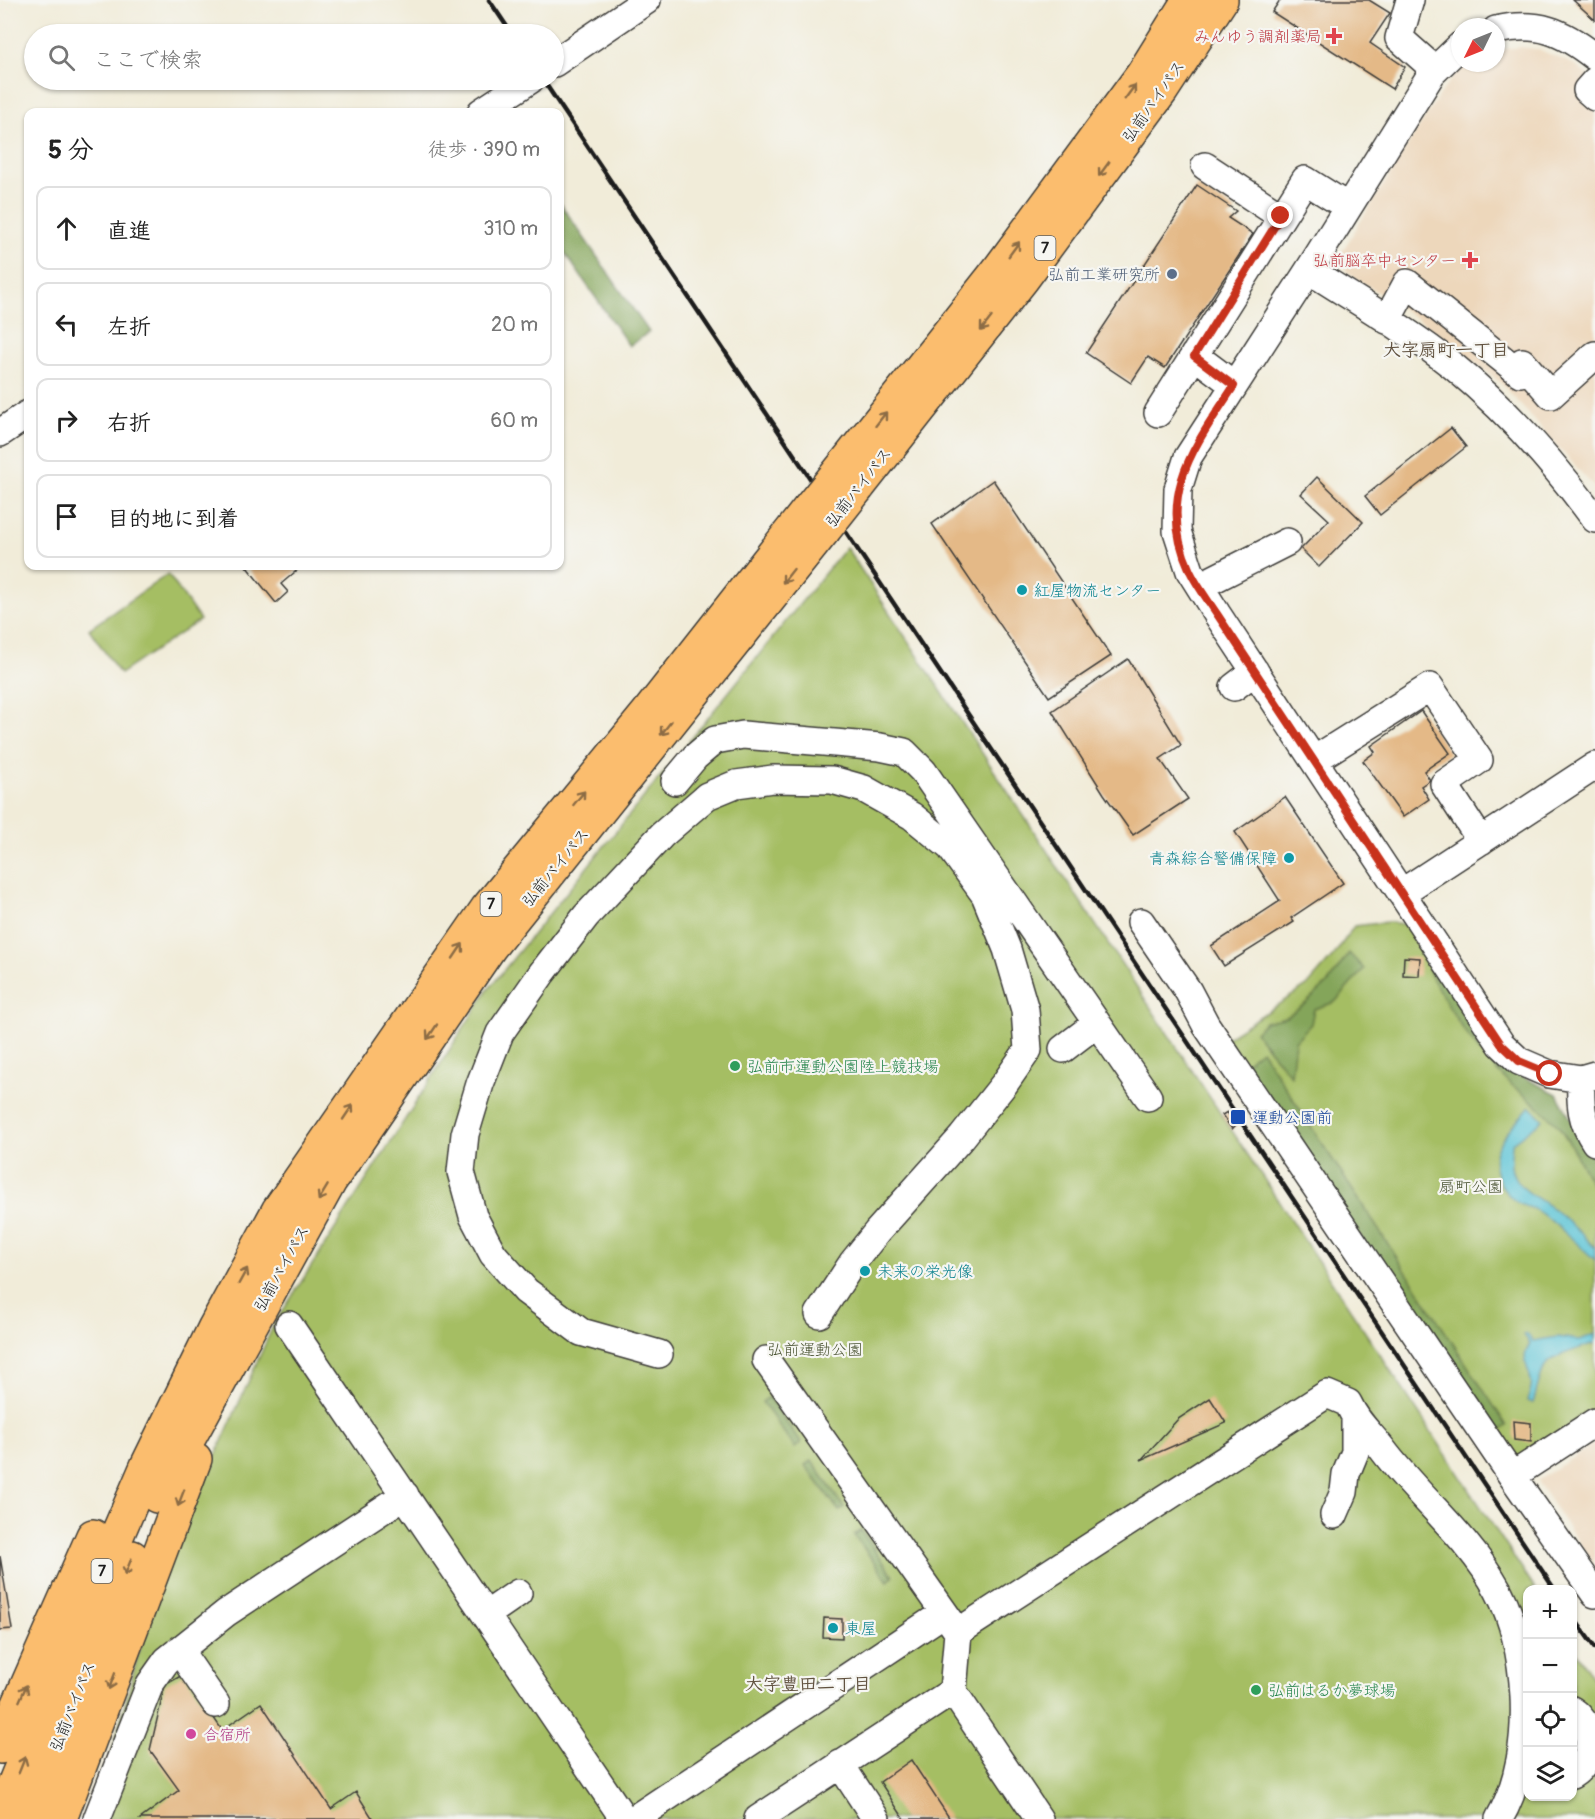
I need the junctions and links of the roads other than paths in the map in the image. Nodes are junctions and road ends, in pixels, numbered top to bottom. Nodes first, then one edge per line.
1 (647, 0) edge
2 (1189, 0) edge
3 (1221, 0) edge
4 (1402, 4) edge
5 (1505, 28) edge
6 (1451, 55) edge
7 (564, 56) edge
8 (1595, 57) edge
9 (1425, 61) dead end
10 (1595, 81) edge
11 (515, 90) edge
12 (1595, 97) edge
13 (487, 108) edge
14 (1205, 166) dead end
15 (1348, 207) junction
16 (1281, 216) junction
17 (1309, 270) junction
18 (1387, 320) junction
19 (1595, 355) edge
20 (1194, 356) junction
21 (1520, 373) junction
22 (1234, 386) junction
23 (1498, 406) junction
24 (1158, 413) dead end
25 (24, 417) edge
26 (0, 433) edge
27 (851, 476) junction
28 (1595, 519) edge
29 (1287, 542) dead end
30 (1187, 578) junction
31 (842, 744) junction
32 (1314, 760) junction
33 (1595, 766) edge
34 (832, 780) junction
35 (675, 781) dead end
36 (1481, 841) junction
37 (1401, 893) junction
38 (1142, 922) dead end
39 (1097, 1023) junction
40 (1063, 1049) dead end
41 (1588, 1077) edge
42 (1148, 1098) dead end
43 (1595, 1142) edge
44 (819, 1314) dead end
45 (289, 1325) dead end
46 (226, 1336) junction
47 (659, 1354) dead end
48 (766, 1360) dead end
49 (1355, 1419) junction
50 (1595, 1422) edge
51 (1512, 1476) junction
52 (405, 1495) junction
53 (1334, 1515) dead end
54 (518, 1593) dead end
55 (1595, 1594) edge
56 (486, 1615) junction
57 (951, 1622) junction
58 (179, 1650) junction
59 (952, 1691) junction
60 (1523, 1695) edge
61 (216, 1704) dead end
62 (1577, 1713) edge
63 (1523, 1738) edge
64 (0, 1747) edge
65 (840, 1764) junction
66 (1577, 1773) edge
67 (0, 1819) edge
68 (27, 1819) edge
69 (60, 1819) edge
70 (97, 1819) edge
71 (624, 1819) edge
72 (634, 1819) edge
73 (758, 1819) edge
74 (876, 1819) edge
75 (1040, 1819) edge
76 (1500, 1819) edge

1 - 7 street
27 -> 2 highway, 弘前バイパス / 7
3 -> 27 highway, 弘前バイパス / 7
4 - 9 street
5 - 8 street
6 - 15 street
10 - 12 street
11 - 13 street
14 - 16 street
15 - 16 street
15 - 17 street
16 - 20 street
17 - 18 street
17 - 22 street
18 - 21 street
18 - 23 street
19 - 21 street
20 - 22 street
20 - 24 street
21 - 23 street
22 - 30 street
23 - 28 street
25 - 26 street
27 - 46 highway, 弘前バイパス / 7, bridge
29 - 30 street
30 - 32 street
31 - 34 street
31 - 35 street
31 - 39 street
32 - 36 street
32 - 37 street
33 - 36 street
34 - 44 street
34 - 47 street
36 - 37 street
37 - 41 street
38 - 51 street
39 - 40 street
39 - 42 street
41 - 43 street
45 - 52 street
64 -> 46 highway, 7
67 -> 46 highway, 弘前バイパス / 7
46 -> 68 highway, 弘前バイパス / 7
46 -> 69 highway, 7
48 - 57 street
49 - 53 street
49 - 57 street
49 - 60 street
50 - 51 street
51 - 55 street
52 - 56 street
52 - 58 street
54 - 56 street
56 - 71 street
57 - 59 street
57 - 72 street
58 - 61 street
58 - 70 street
59 - 65 street
59 - 75 street
62 - 66 street
63 - 76 street
65 - 73 street
65 - 74 street

